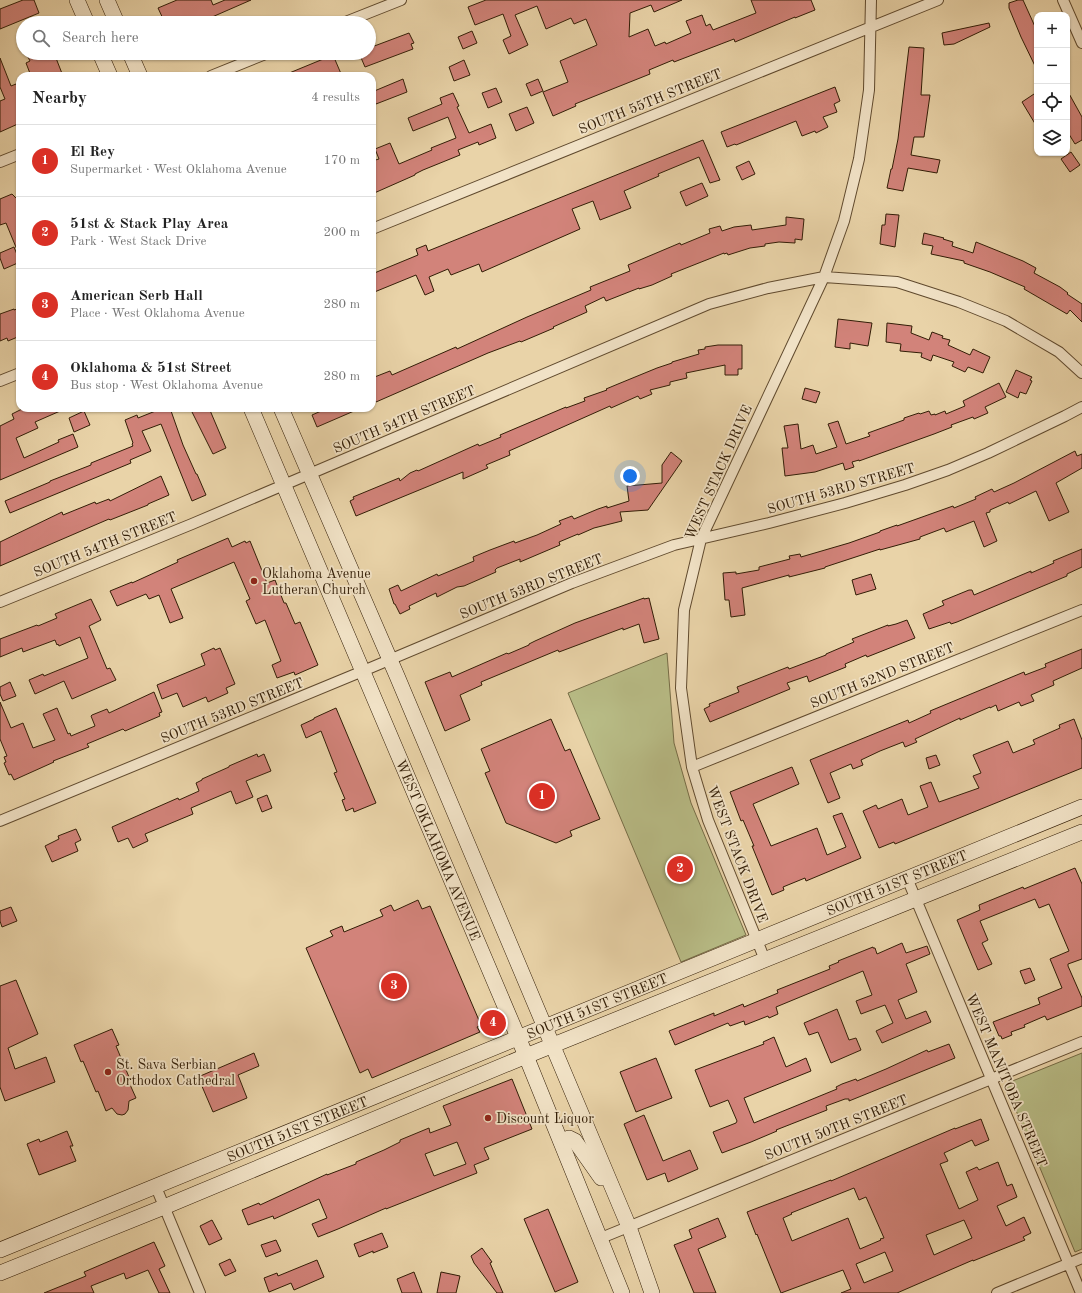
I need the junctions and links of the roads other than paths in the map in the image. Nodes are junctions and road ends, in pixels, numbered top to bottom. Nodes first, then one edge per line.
1 (77, 0) edge
2 (107, 0) edge
3 (401, 0) edge
4 (871, 0) edge
5 (938, 0) edge
6 (1063, 0) edge
7 (84, 16) edge
8 (114, 16) edge
9 (361, 16) edge
10 (871, 26) junction
11 (1082, 43) edge
12 (103, 60) edge
13 (133, 60) edge
14 (251, 60) edge
15 (108, 72) edge
16 (138, 72) edge
17 (221, 72) edge
18 (16, 156) edge
19 (0, 162) edge
20 (376, 227) edge
21 (824, 278) junction
22 (1082, 373) edge
23 (16, 375) edge
24 (0, 381) edge
25 (1082, 407) edge
26 (252, 412) edge
27 (283, 412) edge
28 (309, 474) junction
29 (283, 485) junction
30 (701, 539) junction
31 (0, 602) edge
32 (1082, 610) edge
33 (390, 660) junction
34 (363, 671) junction
35 (692, 767) junction
36 (1082, 807) edge
37 (0, 820) edge
38 (1082, 832) edge
39 (907, 878) junction
40 (915, 899) junction
41 (757, 940) junction
42 (765, 960) junction
43 (545, 1028) junction
44 (518, 1039) junction
45 (1082, 1042) edge
46 (552, 1045) junction
47 (526, 1056) junction
48 (992, 1078) junction
49 (561, 1141) junction
50 (156, 1187) junction
51 (616, 1198) junction
52 (164, 1207) junction
53 (629, 1227) junction
54 (600, 1238) junction
55 (0, 1250) edge
56 (1082, 1258) edge
57 (1069, 1264) junction
58 (0, 1273) edge
59 (200, 1293) edge
60 (622, 1293) edge
61 (652, 1293) edge
62 (997, 1293) edge
63 (1081, 1293) edge

1 - 7 street
2 - 8 street
3 - 9 street
4 - 10 street, WEST STACK DRIVE
5 - 10 street, SOUTH 55TH STREET
6 - 11 street
10 - 20 street, SOUTH 55TH STREET
10 - 21 street, WEST STACK DRIVE
12 - 15 street
13 - 16 street
14 - 17 street
18 - 19 street
21 - 22 street, SOUTH 54TH STREET
21 - 28 street, SOUTH 54TH STREET
21 - 30 street, WEST STACK DRIVE
23 - 24 street
25 - 30 street, SOUTH 53RD STREET
26 - 29 street, WEST OKLAHOMA AVENUE
27 - 28 street, WEST OKLAHOMA AVENUE
28 - 29 street, SOUTH 54TH STREET
28 - 33 street, WEST OKLAHOMA AVENUE
29 - 31 street, SOUTH 54TH STREET
29 - 34 street, WEST OKLAHOMA AVENUE
30 - 33 street, SOUTH 53RD STREET
30 - 35 street, WEST STACK DRIVE
32 - 35 street, SOUTH 52ND STREET
33 - 34 street, SOUTH 53RD STREET
33 - 43 street, WEST OKLAHOMA AVENUE
34 - 37 street, SOUTH 53RD STREET
34 - 44 street, WEST OKLAHOMA AVENUE
35 - 41 street, WEST STACK DRIVE
36 - 39 street, SOUTH 51ST STREET
38 - 40 street, SOUTH 51ST STREET
39 - 40 street, WEST MANITOBA STREET
39 - 41 street, SOUTH 51ST STREET
40 - 42 street, SOUTH 51ST STREET
40 - 48 street, WEST MANITOBA STREET
41 - 42 street, WEST STACK DRIVE
41 - 43 street, SOUTH 51ST STREET
42 - 46 street, SOUTH 51ST STREET
43 - 44 street, SOUTH 51ST STREET
43 - 46 street, WEST OKLAHOMA AVENUE
44 - 47 street, WEST OKLAHOMA AVENUE
44 - 50 street, SOUTH 51ST STREET
45 - 48 street, SOUTH 50TH STREET
46 - 47 street, SOUTH 51ST STREET
46 - 51 street, WEST OKLAHOMA AVENUE
47 - 49 street, WEST OKLAHOMA AVENUE
47 - 52 street, SOUTH 51ST STREET
48 - 53 street, SOUTH 50TH STREET
48 - 57 street, WEST MANITOBA STREET
49 - 51 street
49 - 54 street, WEST OKLAHOMA AVENUE
50 - 52 street
50 - 55 street, SOUTH 51ST STREET
51 - 53 street, WEST OKLAHOMA AVENUE
52 - 58 street, SOUTH 51ST STREET
52 - 59 street
53 - 54 street, SOUTH 50TH STREET
53 - 61 street, WEST OKLAHOMA AVENUE
54 - 60 street, WEST OKLAHOMA AVENUE
56 - 57 street
57 - 62 street
57 - 63 street, WEST MANITOBA STREET

